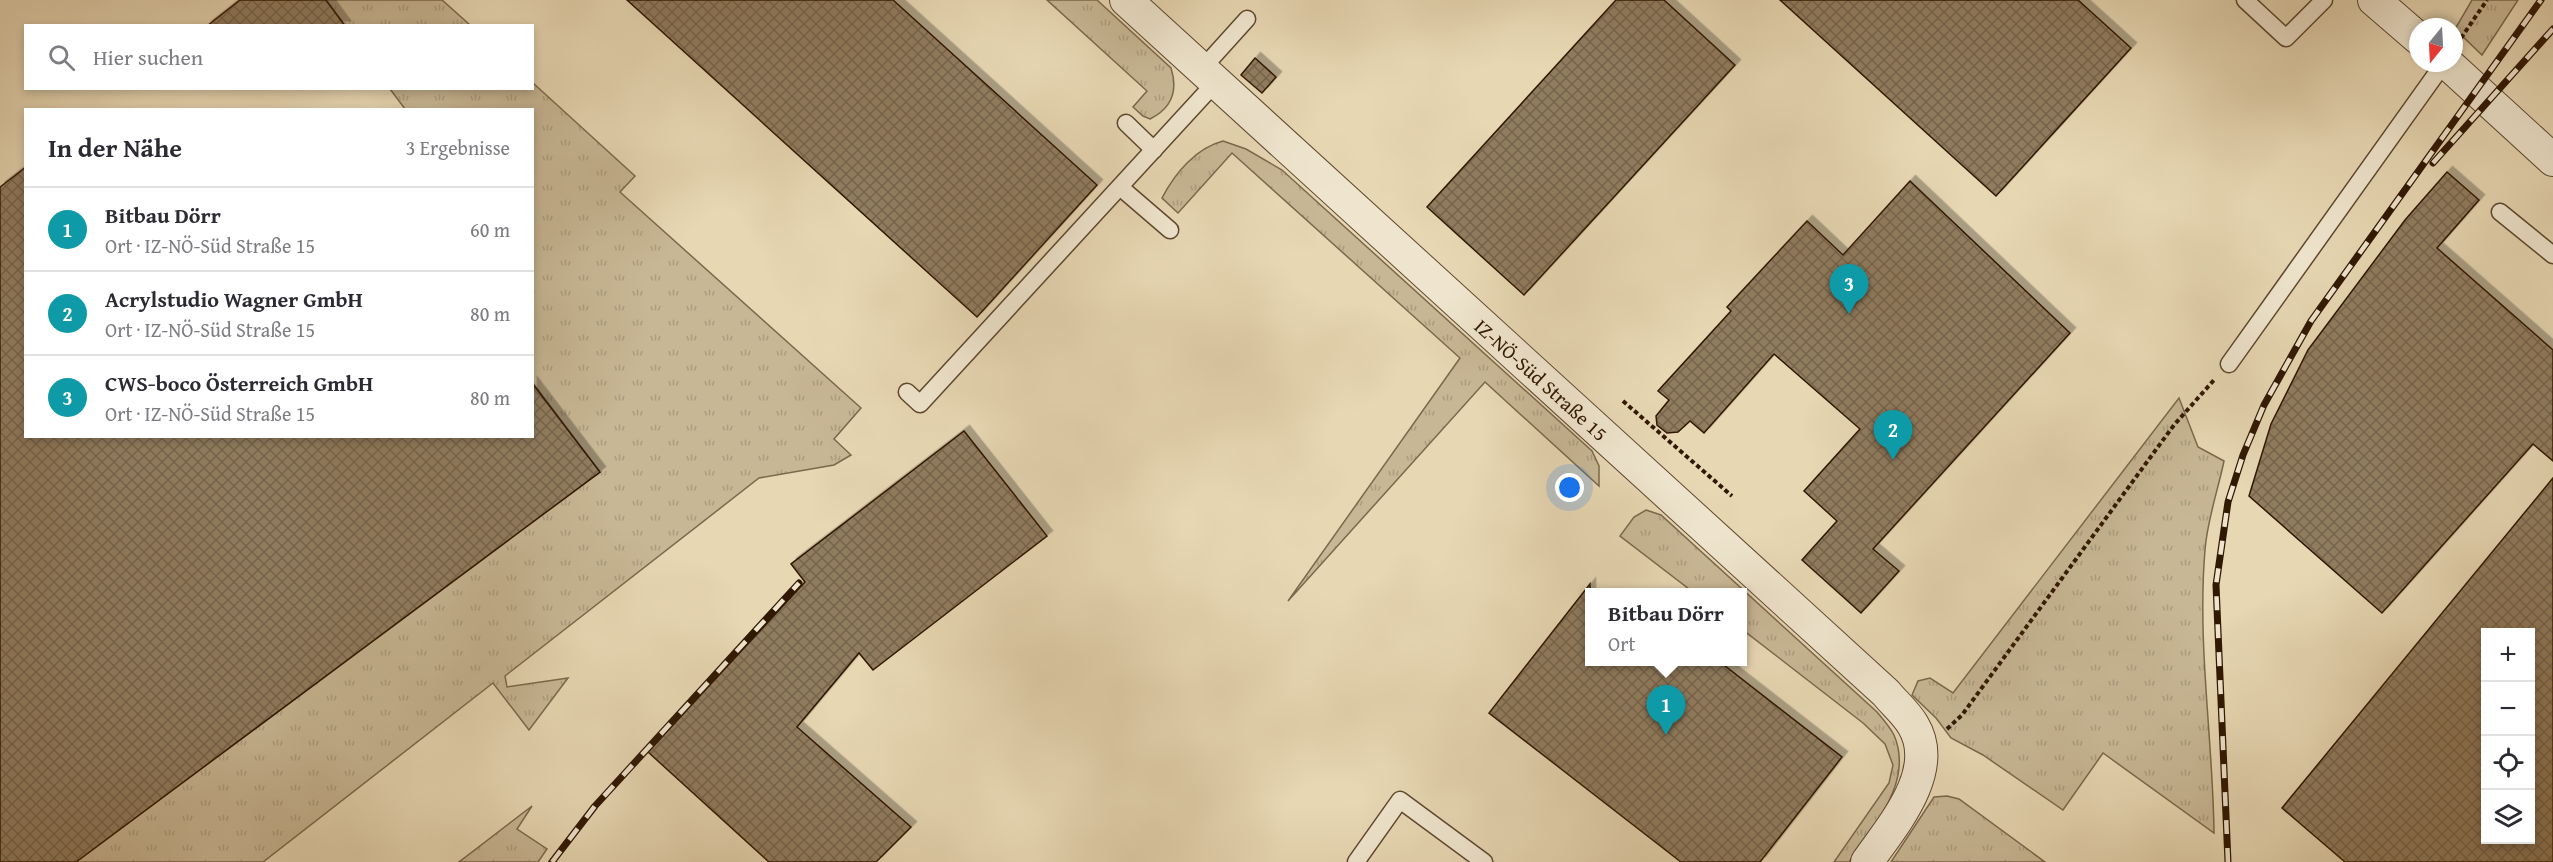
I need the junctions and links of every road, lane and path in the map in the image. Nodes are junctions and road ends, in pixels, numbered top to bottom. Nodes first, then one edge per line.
1 (1126, 0) edge
2 (2245, 0) edge
3 (2324, 0) edge
4 (2374, 0) edge
5 (2487, 0) edge
6 (1247, 19) dead end
7 (2409, 30) edge
8 (2463, 36) edge
9 (2463, 68) edge
10 (2438, 72) edge
11 (1208, 77) junction
12 (1125, 123) dead end
13 (1154, 150) junction
14 (2553, 160) edge
15 (1120, 187) junction
16 (2500, 212) dead end
17 (1170, 230) dead end
18 (2553, 255) edge
19 (2229, 364) joint
20 (907, 392) dead end
21 (1623, 401) dead end
22 (1732, 496) dead end
23 (1920, 765) junction
24 (1356, 862) edge
25 (1484, 862) edge
26 (1866, 862) edge

1 - 11 street, IZ-NÖ-Süd Straße 15
2 - 3 lane
4 - 7 street
5 - 8 path
6 - 11 lane
9 - 14 street
10 - 19 lane
11 - 13 lane
11 - 23 street, IZ-NÖ-Süd Straße 15
12 - 13 lane
13 - 15 lane
15 - 17 lane
15 - 20 lane
16 - 18 lane
19 - 23 path
21 - 22 path
23 - 26 street
24 - 25 lane

